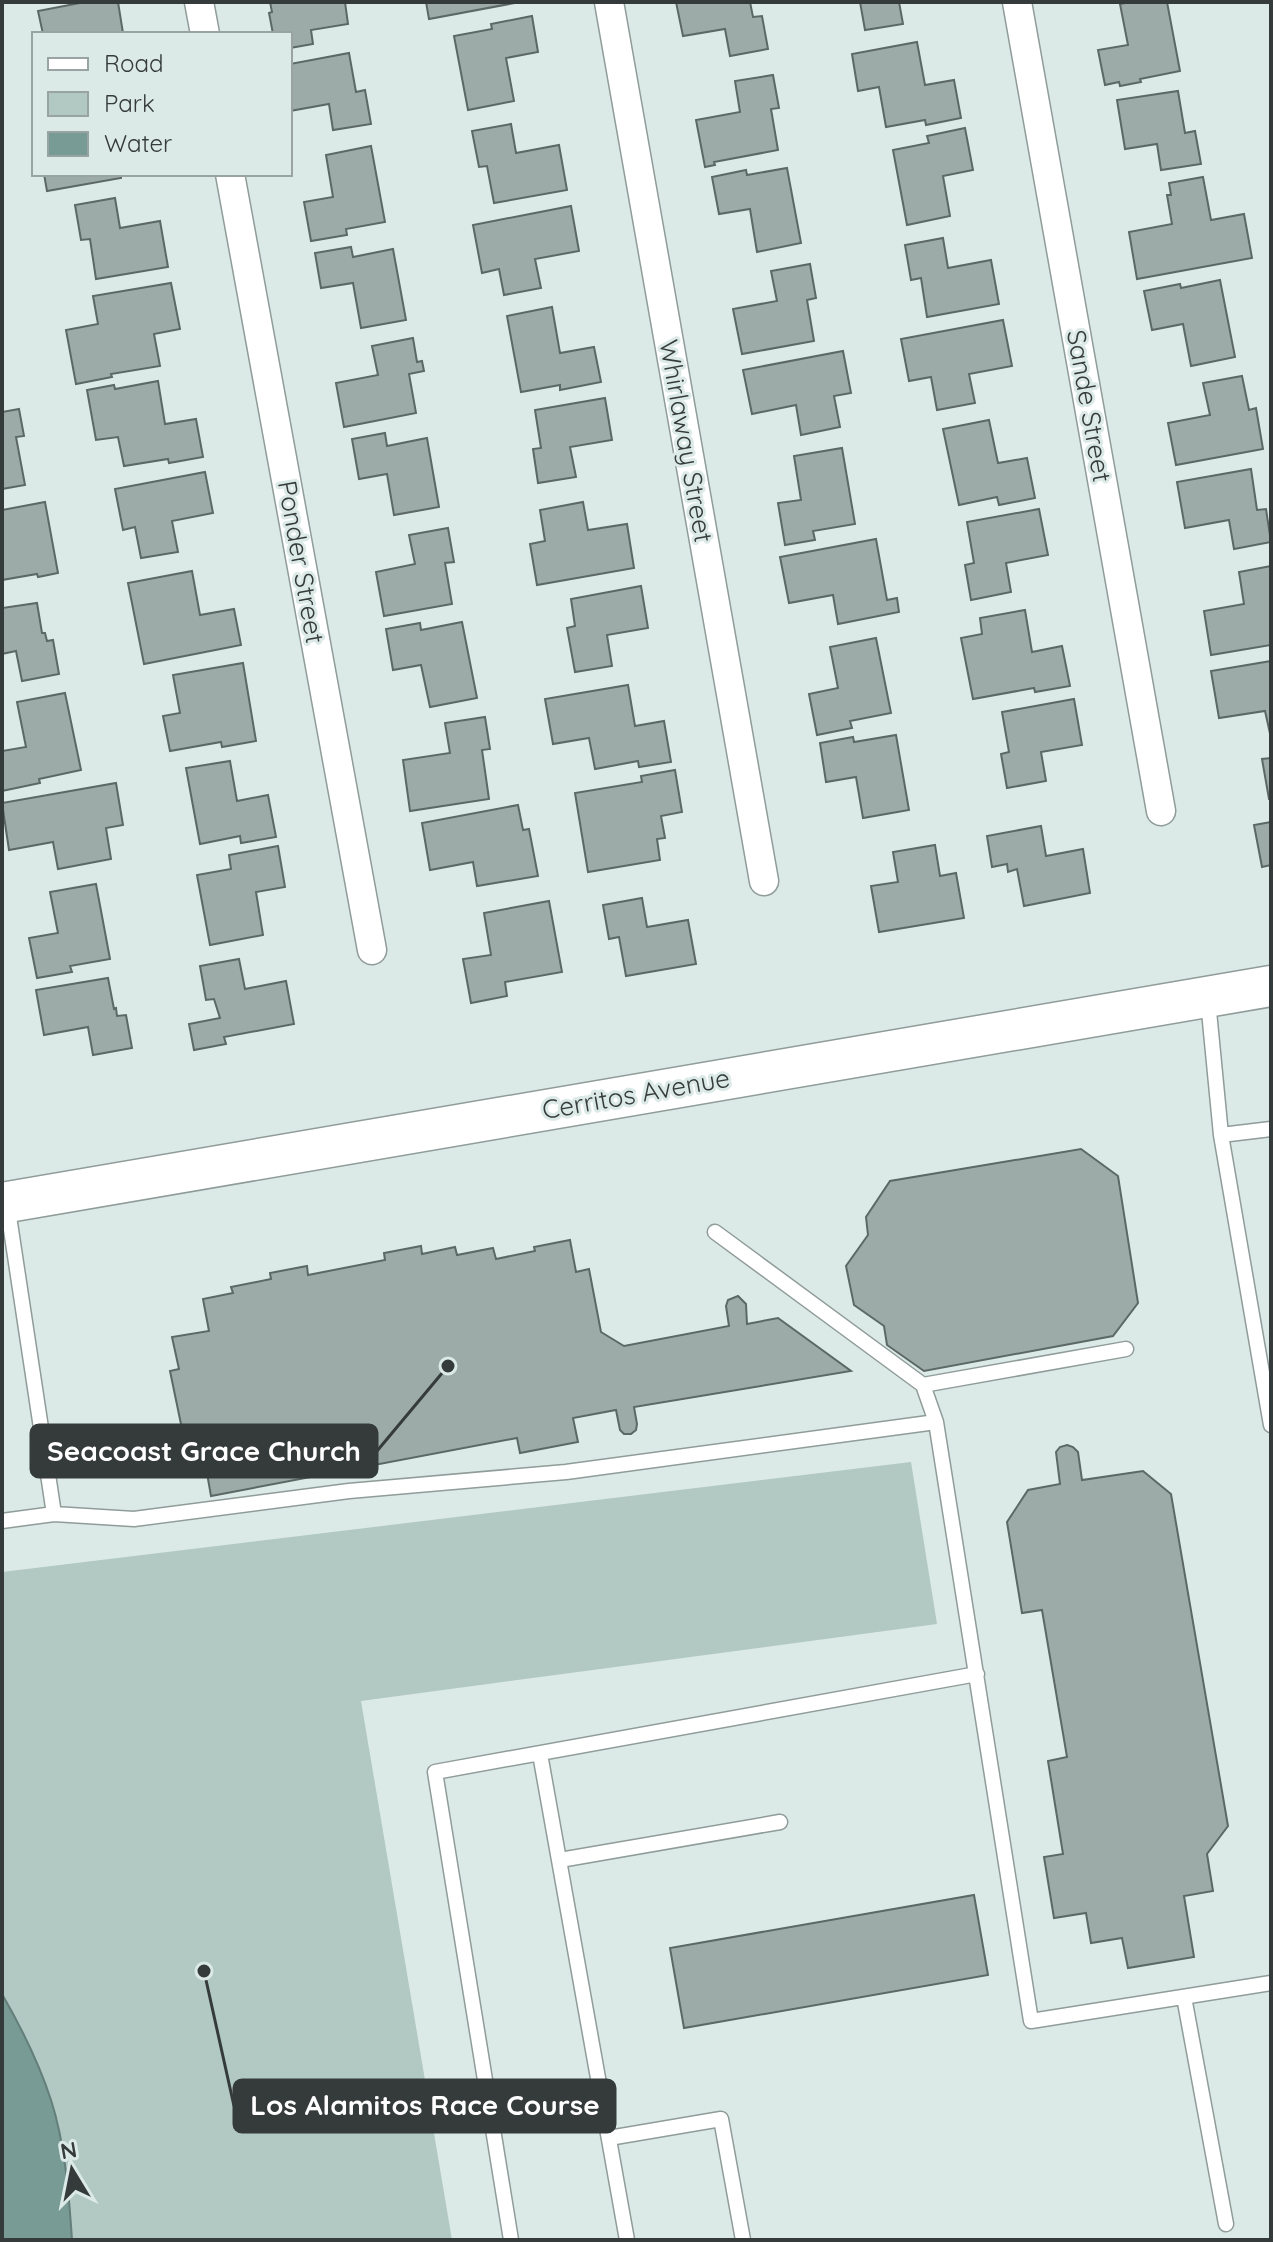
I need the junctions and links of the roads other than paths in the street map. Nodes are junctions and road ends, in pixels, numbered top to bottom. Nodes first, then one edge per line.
1 (199, 2) edge
2 (609, 2) edge
3 (1017, 2) edge
4 (205, 32) edge
5 (230, 176) edge
6 (1161, 811) dead end
7 (764, 881) dead end
8 (372, 950) dead end
9 (1271, 986) edge
10 (1208, 996) junction
11 (1271, 1129) edge
12 (1221, 1135) junction
13 (4, 1194) edge
14 (715, 1232) dead end
15 (1126, 1349) dead end
16 (923, 1385) junction
17 (936, 1422) junction
18 (1271, 1425) edge
19 (54, 1514) junction
20 (2, 1521) edge
21 (977, 1674) junction
22 (540, 1754) junction
23 (780, 1822) dead end
24 (560, 1860) junction
25 (1271, 1983) edge
26 (1184, 1997) junction
27 (609, 2138) junction
28 (1226, 2224) dead end
29 (511, 2240) edge
30 (627, 2240) edge
31 (743, 2240) edge

1 - 4 street
2 - 7 street, Whirlaway Street
3 - 6 street, Sande Street
5 - 8 street, Ponder Street
9 - 10 main road, Cerritos Avenue
10 - 12 lane
10 - 13 main road, Cerritos Avenue
11 - 12 lane
12 - 18 lane
13 - 19 lane
14 - 16 lane
15 - 16 lane
16 - 17 lane
17 - 19 lane
17 - 21 lane
19 - 20 lane
21 - 22 lane
21 - 26 lane
22 - 24 lane
22 - 29 lane
23 - 24 lane
24 - 27 lane
25 - 26 lane
26 - 28 lane
27 - 30 lane
27 - 31 lane

